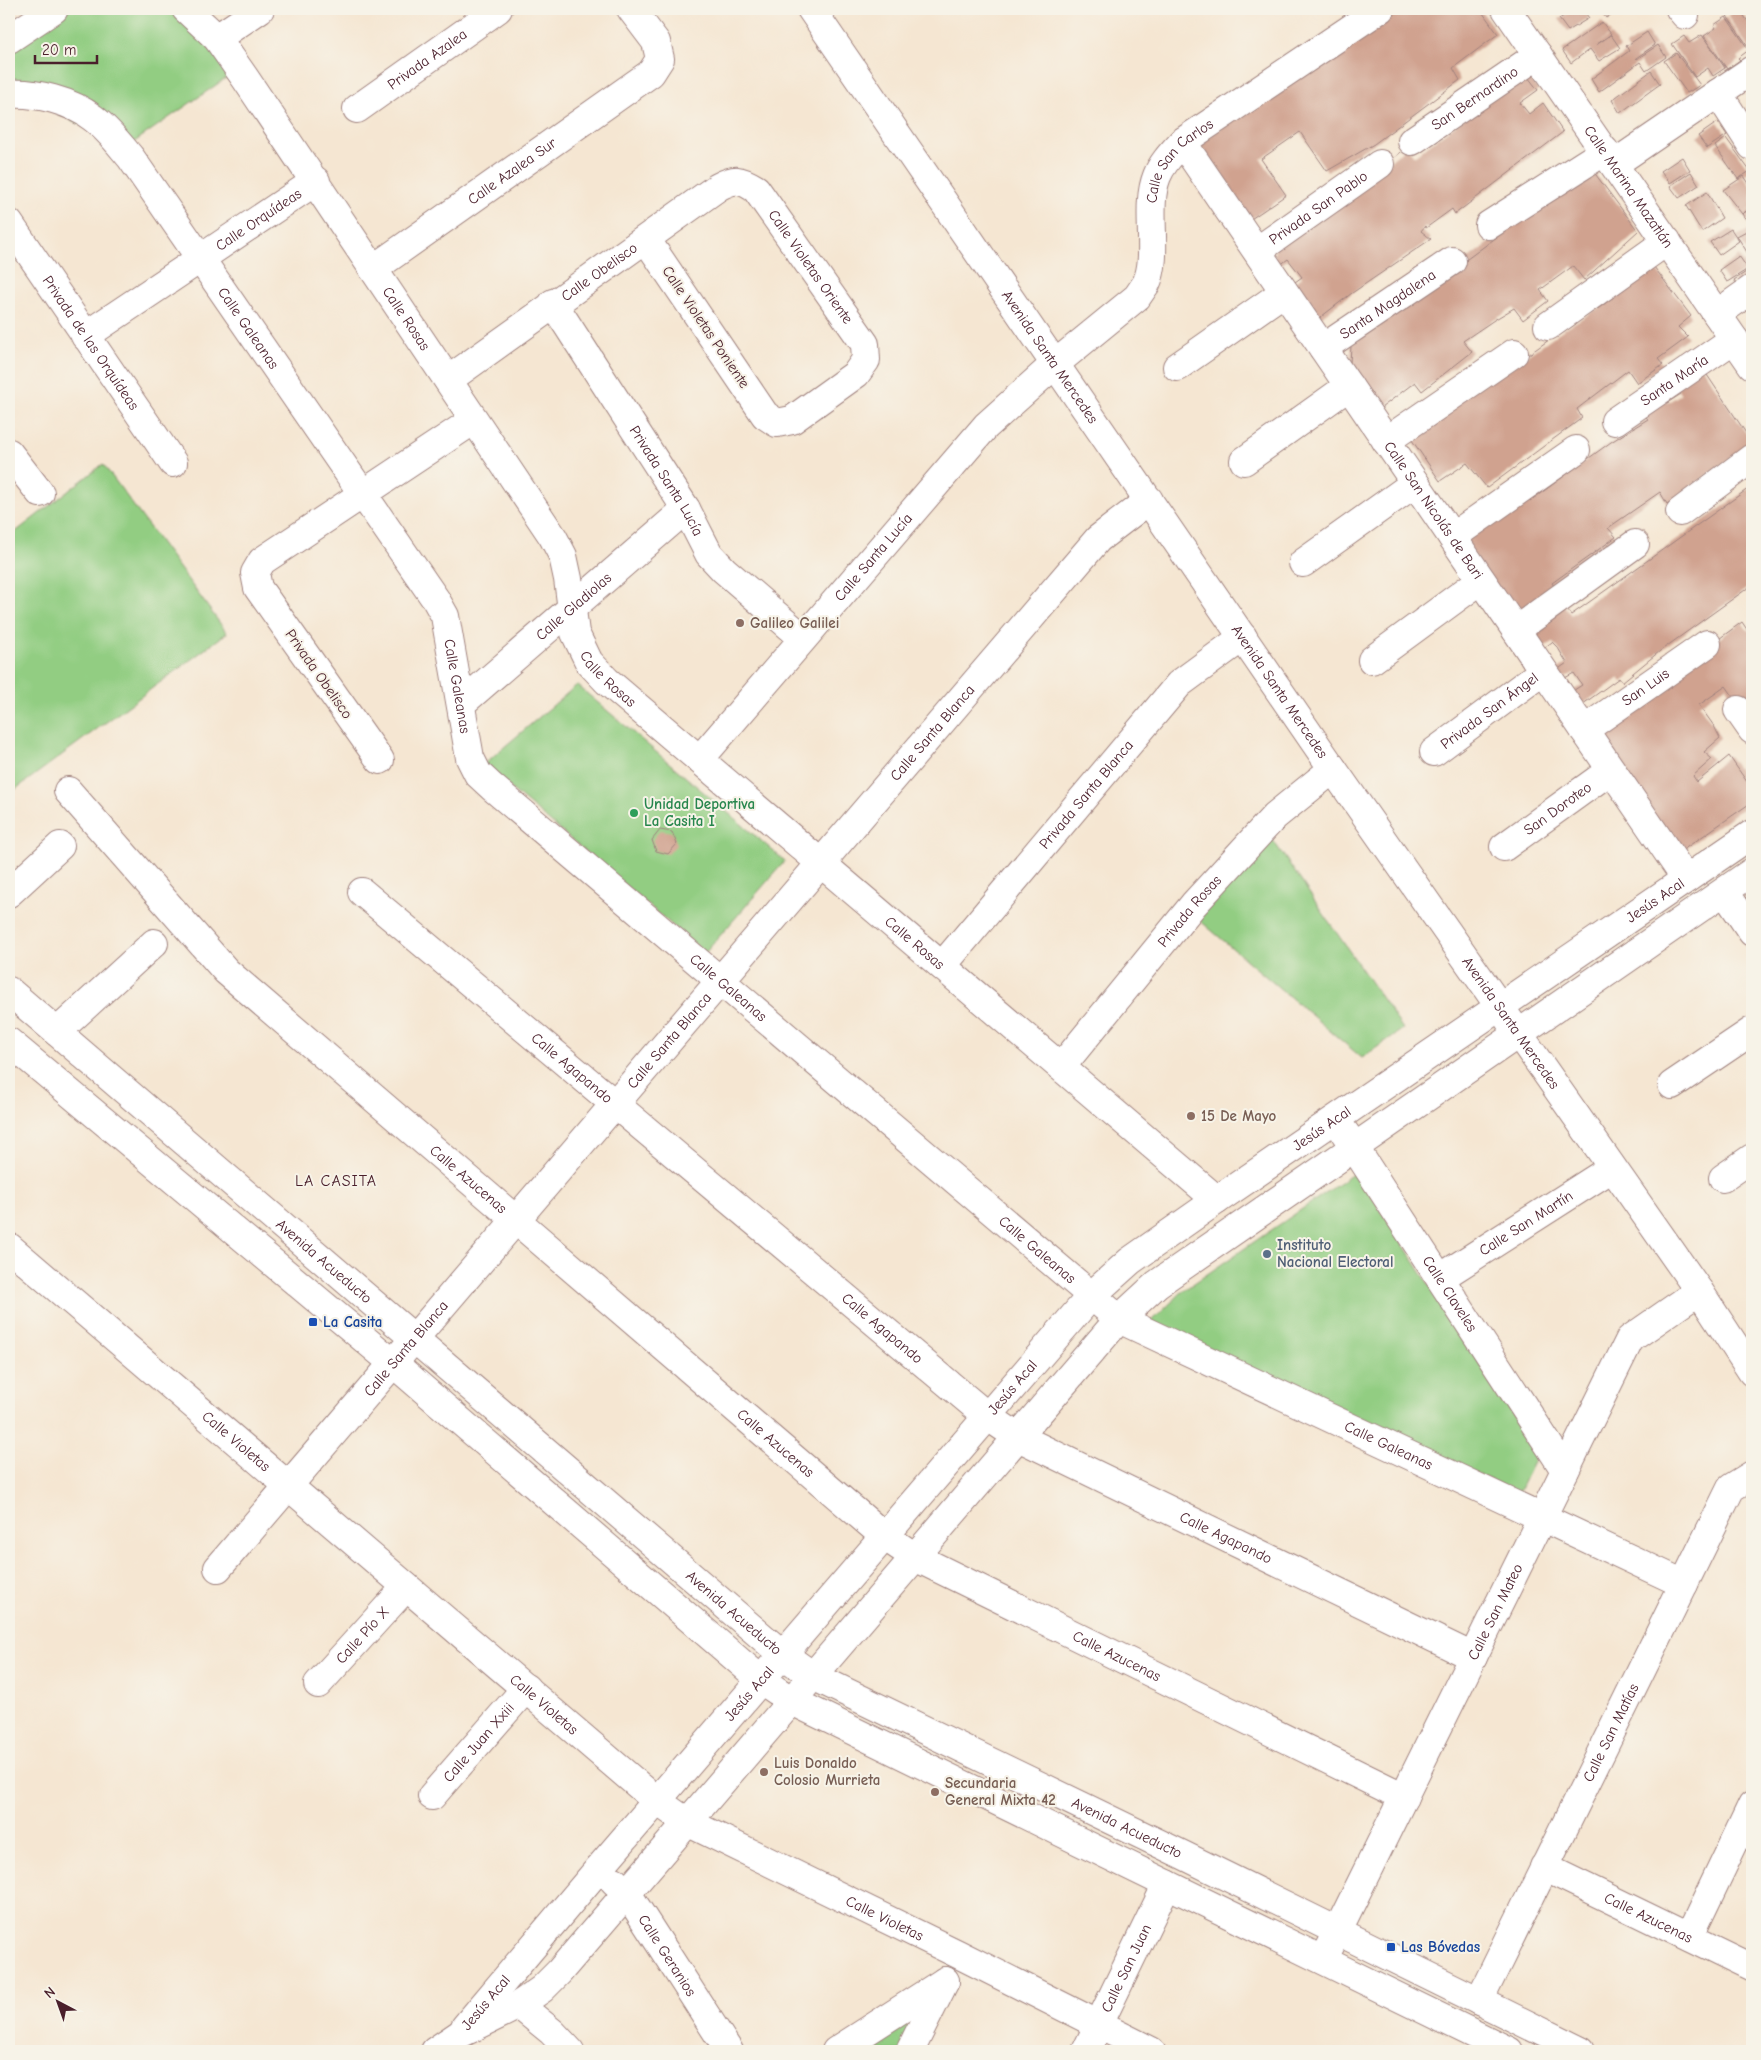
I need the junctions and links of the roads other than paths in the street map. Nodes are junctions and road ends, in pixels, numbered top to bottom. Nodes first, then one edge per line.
1 (54, 9) edge
2 (187, 9) edge
3 (260, 9) edge
4 (498, 9) edge
5 (631, 9) edge
6 (811, 9) edge
7 (1380, 9) edge
8 (1506, 9) edge
9 (217, 38) junction
10 (9, 39) edge
11 (1538, 55) junction
12 (1752, 70) edge
13 (1718, 93) junction
14 (9, 94) edge
15 (357, 109) dead end
16 (1412, 141) dead end
17 (1182, 142) junction
18 (1752, 146) edge
19 (1609, 158) junction
20 (1380, 164) dead end
21 (316, 181) junction
22 (756, 189) joint
23 (9, 223) edge
24 (1489, 226) dead end
25 (646, 239) junction
26 (1667, 241) junction
27 (1257, 251) junction
28 (201, 260) junction
29 (1452, 261) dead end
30 (373, 269) junction
31 (1752, 289) edge
32 (1284, 292) junction
33 (553, 304) junction
34 (1717, 314) junction
35 (1548, 326) dead end
36 (85, 336) junction
37 (1734, 339) junction
38 (1323, 348) junction
39 (1514, 353) dead end
40 (1055, 364) junction
41 (1752, 365) edge
42 (1177, 367) dead end
43 (448, 380) junction
44 (1349, 386) junction
45 (765, 415) joint
46 (474, 420) junction
47 (1615, 421) dead end
48 (1386, 441) junction
49 (1576, 450) dead end
50 (9, 453) edge
51 (1752, 458) edge
52 (1244, 461) dead end
53 (173, 463) dead end
54 (1415, 483) junction
55 (40, 492) dead end
56 (364, 493) junction
57 (1149, 500) junction
58 (686, 509) junction
59 (1680, 512) dead end
60 (1452, 537) junction
61 (1635, 544) dead end
62 (1303, 563) dead end
63 (1481, 580) junction
64 (571, 610) junction
65 (1516, 630) junction
66 (1243, 637) junction
67 (803, 638) junction
68 (1707, 644) dead end
69 (1372, 660) dead end
70 (1544, 671) junction
71 (462, 704) junction
72 (1584, 730) junction
73 (1434, 752) dead end
74 (700, 759) junction
75 (380, 760) dead end
76 (1333, 769) junction
77 (1611, 770) junction
78 (68, 792) dead end
79 (1752, 834) edge
80 (60, 846) dead end
81 (1504, 847) dead end
82 (821, 863) junction
83 (1752, 872) edge
84 (1686, 880) junction
85 (362, 892) dead end
86 (1725, 892) junction
87 (9, 893) edge
88 (1752, 932) edge
89 (154, 943) dead end
90 (942, 966) junction
91 (720, 980) junction
92 (9, 991) edge
93 (1500, 1007) junction
94 (1752, 1031) edge
95 (57, 1032) junction
96 (1519, 1034) junction
97 (9, 1042) edge
98 (1060, 1067) junction
99 (1672, 1085) dead end
100 (614, 1105) junction
101 (1336, 1119) junction
102 (1354, 1147) junction
103 (1752, 1158) edge
104 (1612, 1168) junction
105 (1722, 1178) dead end
106 (1217, 1200) junction
107 (515, 1221) junction
108 (9, 1247) edge
109 (1440, 1278) junction
110 (1699, 1291) junction
111 (1091, 1296) junction
112 (1119, 1319) junction
113 (414, 1338) junction
114 (393, 1363) junction
115 (1752, 1372) edge
116 (987, 1416) junction
117 (1018, 1437) junction
118 (1565, 1470) junction
119 (1752, 1474) edge
120 (288, 1485) junction
121 (1542, 1517) junction
122 (884, 1536) junction
123 (915, 1557) junction
124 (218, 1568) dead end
125 (1684, 1584) junction
126 (406, 1587) junction
127 (782, 1654) junction
128 (1473, 1658) junction
129 (813, 1676) junction
130 (761, 1680) junction
131 (318, 1684) dead end
132 (526, 1688) junction
133 (792, 1701) junction
134 (432, 1796) dead end
135 (1404, 1797) junction
136 (657, 1801) junction
137 (1752, 1805) edge
138 (687, 1822) junction
139 (600, 1867) junction
140 (1544, 1867) junction
141 (1167, 1884) junction
142 (627, 1893) junction
143 (1338, 1931) junction
144 (1689, 1937) junction
145 (958, 1954) junction
146 (1323, 1961) junction
147 (1752, 1968) edge
148 (945, 1982) junction
149 (1478, 2001) junction
150 (519, 2005) junction
151 (1099, 2025) junction
152 (460, 2034) junction
153 (554, 2045) edge
154 (435, 2051) edge
155 (729, 2051) edge
156 (836, 2051) edge
157 (910, 2051) edge
158 (1086, 2051) edge
159 (1151, 2051) edge
160 (1509, 2051) edge
161 (1581, 2051) edge

1 - 10 street
2 - 9 street, Calle Rosas
3 - 9 street
4 - 15 street, Privada Azalea
5 - 30 street, Calle Azalea Sur
6 - 40 street, Avenida Santa Mercedes
7 - 17 street, Calle San Carlos
8 - 11 street, Calle Marina Mazatlán
9 - 21 street, Calle Rosas
11 - 16 street, San Bernardino
11 - 19 street, Calle Marina Mazatlán
12 - 13 street
13 - 18 street
13 - 19 street
14 - 28 street, Calle Galeanas
17 - 27 street, Calle San Nicolás de Bari
17 - 40 street, Calle San Carlos
19 - 24 street
19 - 26 street, Calle Marina Mazatlán
20 - 27 street, Privada San Pablo
21 - 28 street, Calle Orquídeas
21 - 30 street, Calle Rosas
22 - 25 street, Calle Obelisco
22 - 45 street, Calle Violetas Oriente
23 - 36 street, Privada de las Orquídeas
25 - 33 street, Calle Obelisco
25 - 45 street, Calle Violetas Poniente
26 - 34 street, Calle Marina Mazatlán
26 - 35 street
27 - 32 street, Calle San Nicolás de Bari
28 - 36 street, Calle Orquídeas
28 - 56 street, Calle Galeanas
29 - 38 street, Santa Magdalena
30 - 43 street, Calle Rosas
31 - 34 street
32 - 38 street, Calle San Nicolás de Bari
32 - 42 street
33 - 43 street, Calle Obelisco
33 - 58 street, Privada Santa Lucía
34 - 37 street, Calle Marina Mazatlán
36 - 53 street, Privada de las Orquídeas
37 - 41 street, Calle Marina Mazatlán
37 - 47 street, Santa María
38 - 44 street, Calle San Nicolás de Bari
39 - 48 street
40 - 57 street, Avenida Santa Mercedes
40 - 67 street, Calle Santa Lucía
43 - 46 street, Calle Rosas
44 - 48 street, Calle San Nicolás de Bari
44 - 52 street
46 - 56 street
46 - 64 street, Calle Rosas
48 - 54 street, Calle San Nicolás de Bari
49 - 60 street
50 - 55 street
51 - 59 street
54 - 60 street, Calle San Nicolás de Bari
54 - 62 street
56 - 71 street, Calle Galeanas
56 - 75 street, Privada Obelisco
57 - 66 street, Avenida Santa Mercedes
57 - 82 street, Calle Santa Blanca
58 - 64 street, Calle Gladiolas
58 - 67 street, Privada Santa Lucía
60 - 63 street, Calle San Nicolás de Bari
61 - 65 street
63 - 65 street, Calle San Nicolás de Bari
63 - 69 street
64 - 71 street, Calle Gladiolas
64 - 74 street, Calle Rosas
65 - 70 street, Calle San Nicolás de Bari
66 - 76 street, Avenida Santa Mercedes
66 - 90 street, Privada Santa Blanca
67 - 74 street, Calle Santa Lucía
68 - 72 street, San Luis
70 - 72 street, Calle San Nicolás de Bari
70 - 73 street, Privada San Ángel
71 - 91 street, Calle Galeanas
72 - 77 street, Calle San Nicolás de Bari
74 - 82 street, Calle Rosas
76 - 93 street, Avenida Santa Mercedes
76 - 98 street, Privada Rosas
77 - 81 street, San Doroteo
77 - 84 street, Calle San Nicolás de Bari
78 - 107 street, Calle Azucenas
79 - 84 street, Jesús Acal
80 - 87 street
82 - 90 street, Calle Rosas
82 - 91 street, Calle Santa Blanca
83 - 86 street, Jesús Acal
84 - 93 street, Jesús Acal
85 - 100 street, Calle Agapando
86 - 88 street
86 - 96 street, Jesús Acal
89 - 95 street
90 - 98 street, Calle Rosas
91 - 100 street, Calle Santa Blanca
91 - 111 street, Calle Galeanas
92 - 95 street, Avenida Acueducto
93 - 96 street, Avenida Santa Mercedes
93 - 101 street, Jesús Acal
94 - 99 street
95 - 113 street, Avenida Acueducto
96 - 102 street, Jesús Acal
96 - 104 street, Avenida Santa Mercedes
97 - 114 street
98 - 106 street, Calle Rosas
100 - 107 street, Calle Santa Blanca
100 - 116 street, Calle Agapando
101 - 102 street, Calle Claveles
101 - 106 street, Jesús Acal
102 - 109 street, Calle Claveles
102 - 112 street, Jesús Acal
103 - 105 street
104 - 109 street, Calle San Martín
104 - 110 street, Avenida Santa Mercedes
106 - 111 street, Jesús Acal
107 - 113 street, Calle Santa Blanca
107 - 122 street, Calle Azucenas
108 - 120 street, Calle Violetas
109 - 118 street, Calle Claveles
110 - 115 street, Avenida Santa Mercedes
110 - 118 street, Calle San Mateo
111 - 112 street, Calle Galeanas
111 - 116 street, Jesús Acal
112 - 117 street, Jesús Acal
112 - 121 street, Calle Galeanas
113 - 114 street, Calle Santa Blanca
113 - 127 street, Avenida Acueducto
114 - 120 street, Calle Santa Blanca
114 - 130 street
116 - 117 street, Calle Agapando
116 - 122 street, Jesús Acal
117 - 123 street, Jesús Acal
117 - 128 street, Calle Agapando
118 - 121 street, Calle San Mateo
119 - 125 street, Calle San Matías
120 - 124 street, Calle Santa Blanca
120 - 126 street, Calle Violetas
121 - 125 street, Calle Galeanas
121 - 128 street, Calle San Mateo
122 - 123 street, Calle Azucenas
122 - 127 street, Jesús Acal
123 - 129 street, Jesús Acal
123 - 135 street, Calle Azucenas
125 - 140 street, Calle San Matías
126 - 131 street, Calle Pío X
126 - 132 street, Calle Violetas
127 - 129 street, Avenida Acueducto
127 - 130 street, Jesús Acal
128 - 135 street, Calle San Mateo
129 - 133 street, Jesús Acal
129 - 143 street, Avenida Acueducto
130 - 133 street
130 - 136 street, Jesús Acal
132 - 134 street, Calle Juan Xxiii
132 - 136 street, Calle Violetas
133 - 138 street, Jesús Acal
133 - 141 street
135 - 143 street, Calle San Mateo
136 - 138 street, Calle Violetas
136 - 139 street, Jesús Acal
137 - 144 street
138 - 142 street, Jesús Acal
138 - 145 street, Calle Violetas
139 - 142 street, Calle Geranios
139 - 152 street, Jesús Acal
140 - 144 street, Calle Azucenas
140 - 149 street, Calle San Matías
141 - 146 street
141 - 151 street, Calle San Juan
142 - 150 street, Jesús Acal
142 - 155 street, Calle Geranios
143 - 146 street, Calle San Mateo
143 - 149 street, Avenida Acueducto
144 - 147 street, Calle Azucenas
145 - 148 street
145 - 151 street, Calle Violetas
146 - 160 street
148 - 156 street
148 - 157 street
149 - 161 street, Avenida Acueducto
150 - 152 street, Jesús Acal
150 - 153 street
151 - 158 street, Calle San Juan
151 - 159 street, Calle Violetas
152 - 154 street

